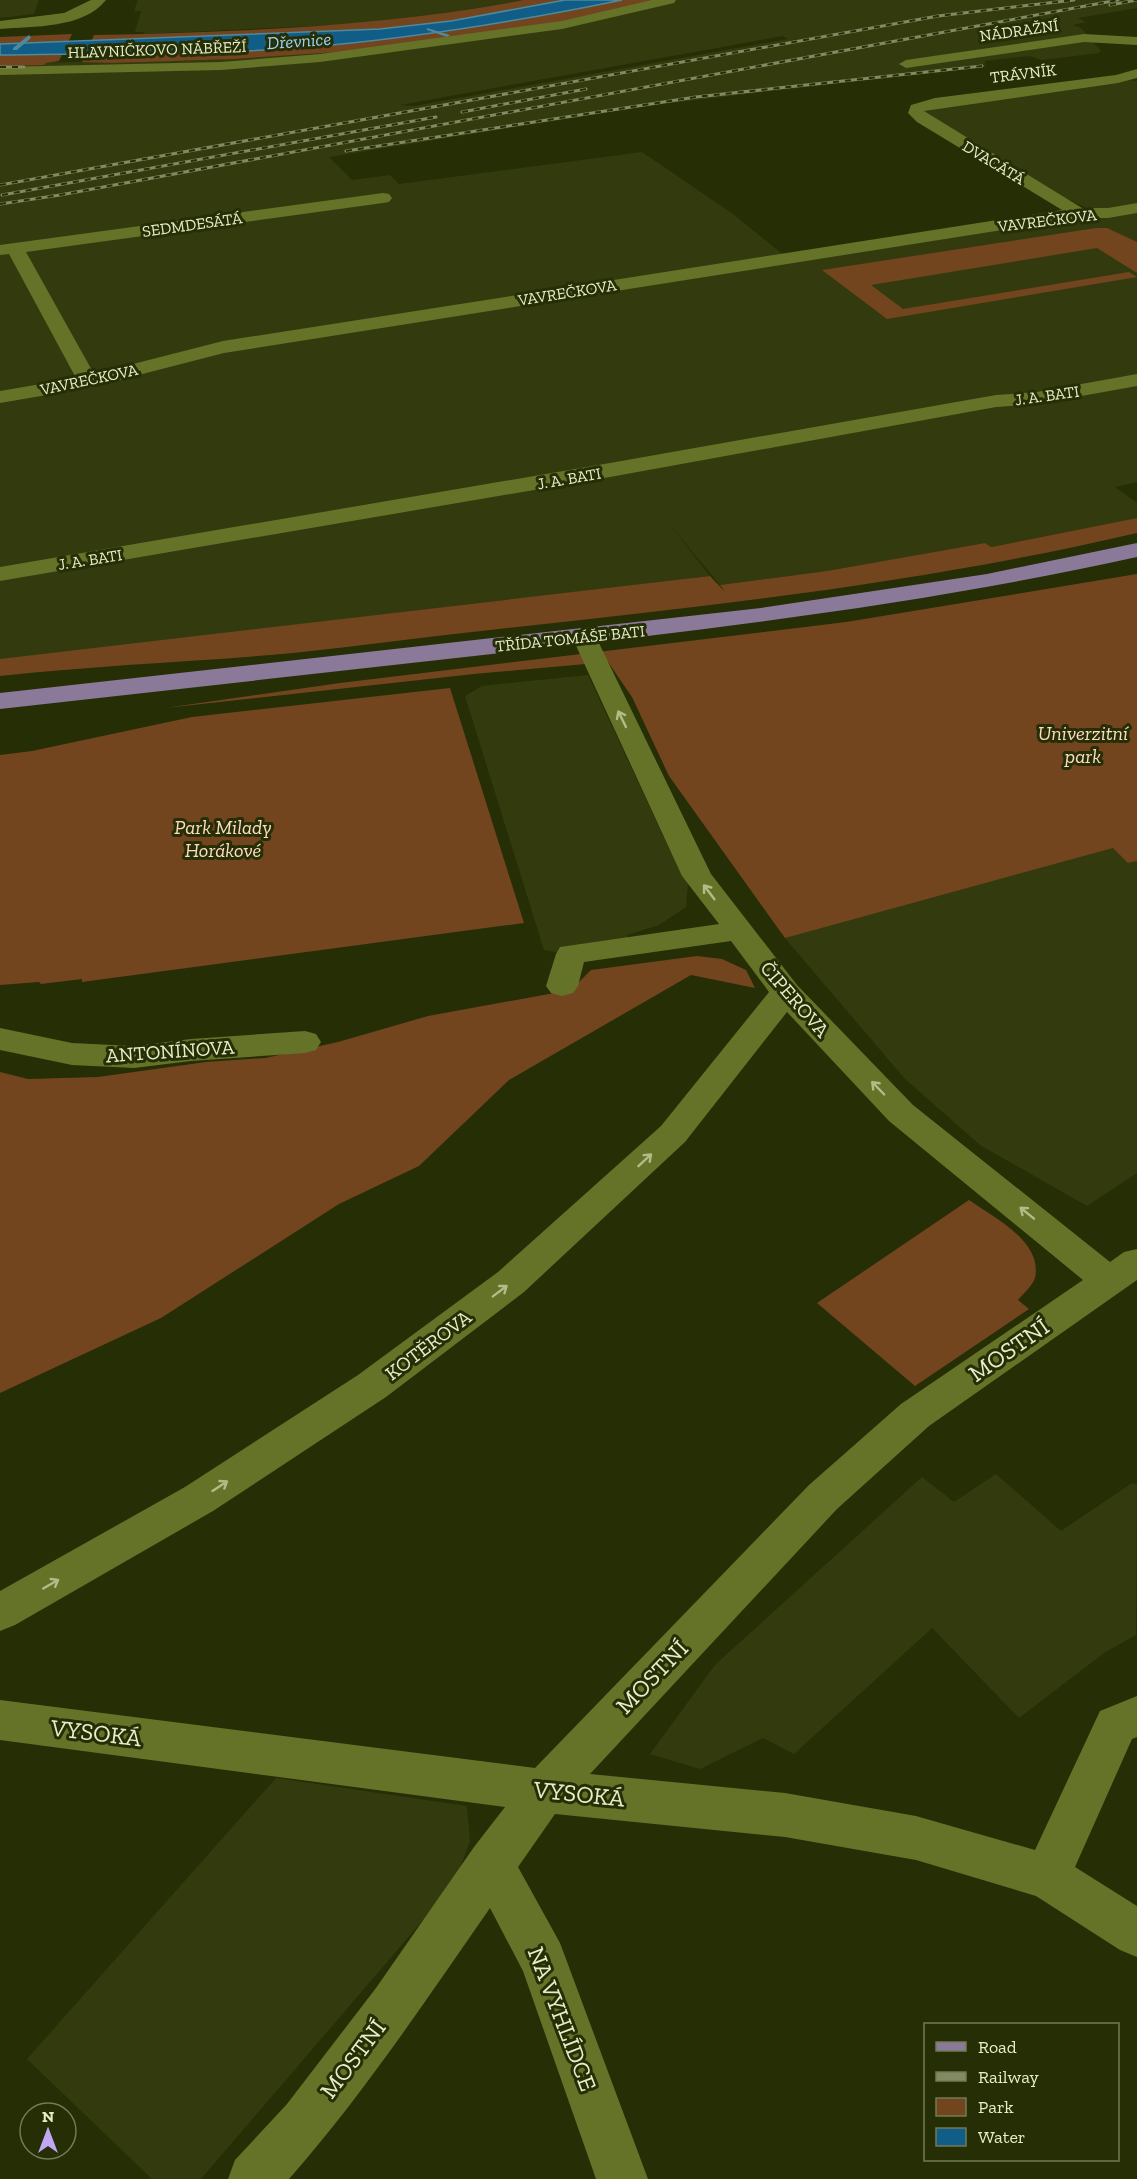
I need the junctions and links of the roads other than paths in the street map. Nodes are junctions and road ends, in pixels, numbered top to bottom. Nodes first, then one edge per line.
1 (99, 0) edge
2 (669, 0) edge
3 (79, 13) junction
4 (0, 25) edge
5 (77, 32) dead end
6 (1137, 42) edge
7 (906, 64) dead end
8 (1134, 68) edge
9 (0, 71) edge
10 (916, 108) joint
11 (383, 198) dead end
12 (1137, 208) edge
13 (1078, 213) junction
14 (1108, 213) junction
15 (1127, 225) dead end
16 (8, 249) edge
17 (1137, 380) edge
18 (88, 382) junction
19 (0, 396) edge
20 (1137, 550) edge
21 (0, 574) edge
22 (585, 636) junction
23 (0, 701) edge
24 (739, 931) junction
25 (562, 986) dead end
26 (786, 992) junction
27 (0, 1039) edge
28 (305, 1042) dead end
29 (1122, 1271) edge
30 (0, 1612) edge
31 (1137, 1716) edge
32 (0, 1720) edge
33 (544, 1791) junction
34 (491, 1863) junction
35 (1047, 1876) junction
36 (1137, 1933) edge
37 (254, 2179) edge
38 (622, 2179) edge

1 - 3 street
2 - 9 street, HLAVNIČKOVO NÁBŘEŽÍ
3 - 4 street
3 - 5 street
6 - 7 street, NÁDRAŽNÍ
6 - 8 street
8 - 10 street, TRÁVNÍK
10 - 13 street, DVACÁTÁ
11 - 16 street, SEDMDESÁTÁ
12 - 14 street, VAVREČKOVA
13 - 14 street, VAVREČKOVA
13 - 18 street, VAVREČKOVA
14 - 15 street
16 - 18 street
17 - 21 street, J. A. BATI
18 - 19 street, VAVREČKOVA
20 - 22 main road, TŘÍDA TOMÁŠE BATI
22 - 23 main road, TŘÍDA TOMÁŠE BATI
24 -> 22 street, ČIPEROVA
24 - 25 street
24 - 26 street, ČIPEROVA
29 -> 26 street, ČIPEROVA
30 -> 26 street, KOTĚROVA
27 - 28 street, ANTONÍNOVA
29 - 33 street, MOSTNÍ
31 - 35 street
32 - 33 street, VYSOKÁ
33 - 34 street, MOSTNÍ
33 - 35 street, VYSOKÁ
34 - 37 street, MOSTNÍ
34 - 38 street, NA VYHLÍDCE
35 - 36 street, VYSOKÁ

